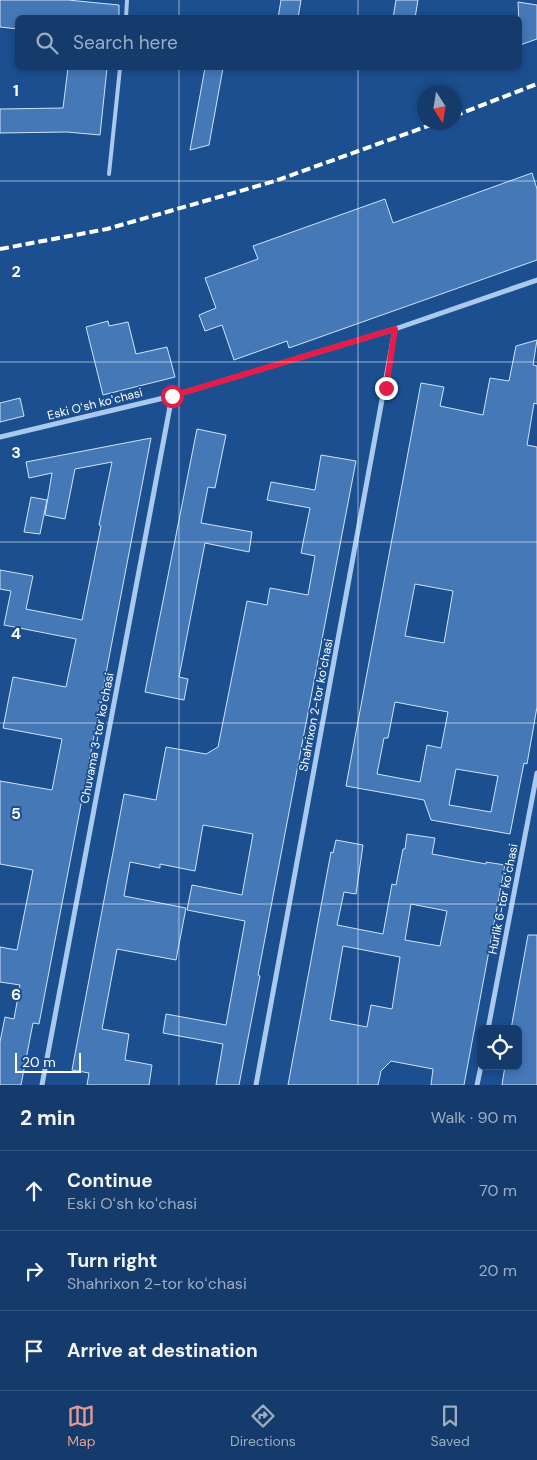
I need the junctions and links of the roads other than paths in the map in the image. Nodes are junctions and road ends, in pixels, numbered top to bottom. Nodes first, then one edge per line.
1 (127, 0) edge
2 (126, 15) edge
3 (120, 70) edge
4 (108, 174) dead end
5 (537, 280) edge
6 (395, 329) junction
7 (172, 396) junction
8 (0, 437) edge
9 (537, 773) edge
10 (489, 1025) edge
11 (480, 1070) edge
12 (42, 1085) edge
13 (256, 1085) edge
14 (477, 1085) edge

1 - 2 lane
3 - 4 lane
5 - 6 street, Eski Oʻsh koʻchasi
6 - 7 street, Eski Oʻsh koʻchasi
6 - 13 street, Shahrixon 2-tor koʻchasi
7 - 8 street, Eski Oʻsh koʻchasi
7 - 12 street, Chuvama 3-tor koʻchasi
9 - 10 street, Hurlik 6-tor koʻchasi
11 - 14 street

